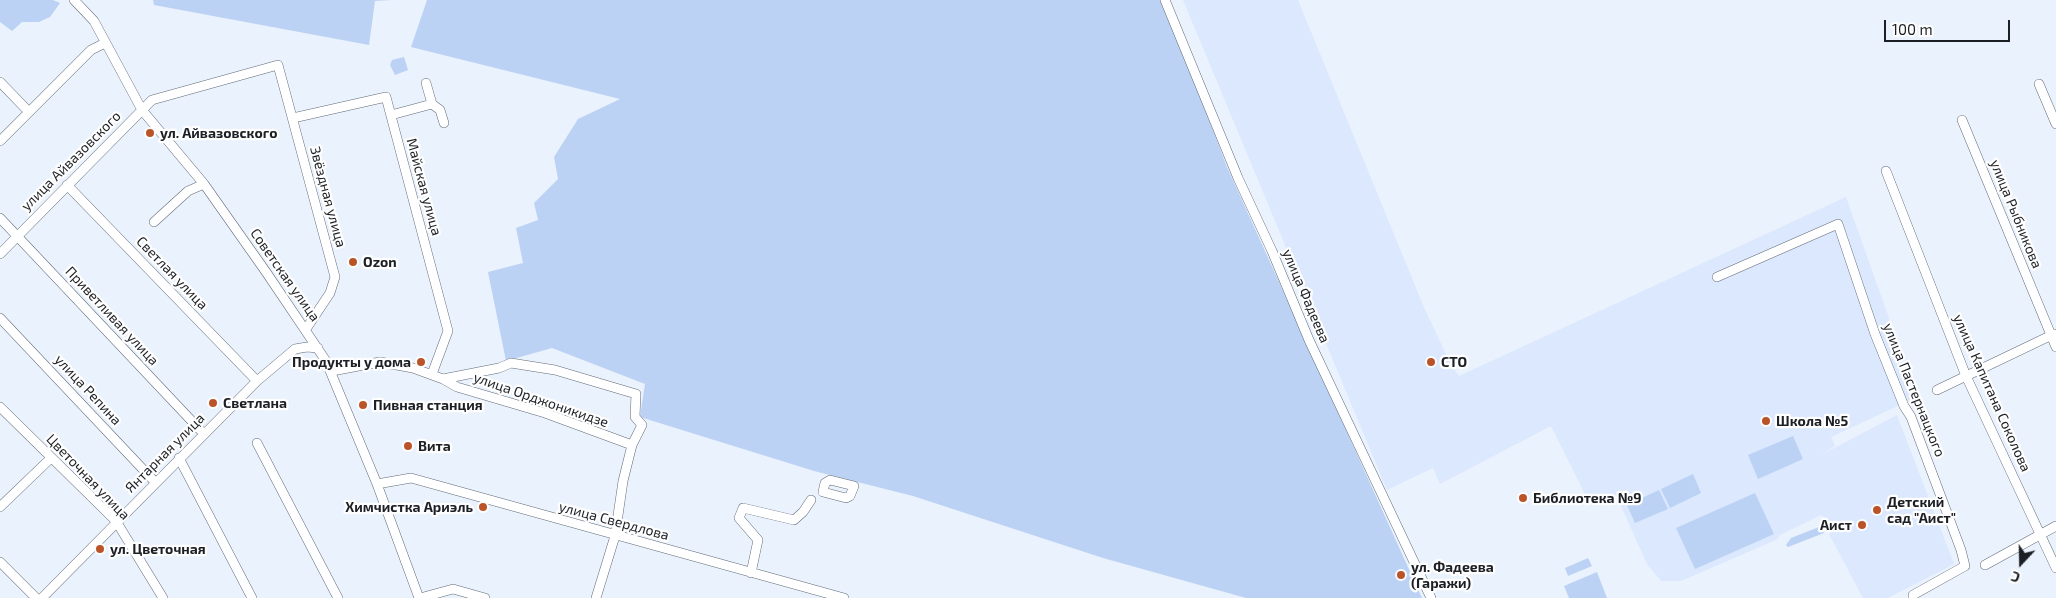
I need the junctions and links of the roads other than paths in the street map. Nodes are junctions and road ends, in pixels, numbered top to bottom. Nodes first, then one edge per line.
1 (74, 0) edge
2 (1165, 0) edge
3 (106, 43) junction
4 (278, 66) joint
5 (0, 82) edge
6 (426, 83) dead end
7 (2039, 84) dead end
8 (432, 104) junction
9 (142, 110) junction
10 (29, 112) junction
11 (392, 115) junction
12 (294, 118) junction
13 (1962, 120) dead end
14 (444, 123) dead end
15 (2056, 124) edge
16 (0, 141) edge
17 (1886, 171) dead end
18 (204, 184) junction
19 (67, 185) junction
20 (0, 218) edge
21 (154, 222) dead end
22 (17, 235) junction
23 (0, 254) edge
24 (1717, 277) dead end
25 (0, 318) edge
26 (306, 329) junction
27 (2053, 334) edge
28 (2056, 347) edge
29 (318, 348) junction
30 (332, 371) junction
31 (432, 374) junction
32 (1966, 376) junction
33 (444, 379) junction
34 (257, 381) junction
35 (1937, 390) dead end
36 (0, 407) edge
37 (204, 434) junction
38 (257, 443) dead end
39 (632, 445) junction
40 (51, 458) junction
41 (180, 458) junction
42 (155, 482) junction
43 (377, 484) junction
44 (811, 500) dead end
45 (0, 507) edge
46 (116, 522) junction
47 (2056, 526) edge
48 (2040, 534) junction
49 (614, 536) junction
50 (0, 562) edge
51 (1984, 565) dead end
52 (2056, 568) edge
53 (751, 573) junction
54 (1913, 596) edge
55 (36, 598) edge
56 (42, 598) edge
57 (163, 598) edge
58 (252, 598) edge
59 (338, 598) edge
60 (419, 598) edge
61 (485, 598) edge
62 (596, 598) edge
63 (844, 598) edge
64 (1431, 598) edge

1 - 3 street, Советская улица
2 - 64 street, улица Фадеева
3 - 9 street, Советская улица
3 - 10 street
4 - 9 street, улица Айвазовского
4 - 12 street, Звёздная улица
5 - 10 street
6 - 8 street
7 - 15 street
8 - 11 street
8 - 14 street
9 - 18 street, Советская улица
9 - 19 street, улица Айвазовского
10 - 16 street
11 - 12 street, Майская улица
11 - 31 street, Майская улица
12 - 26 street, Звёздная улица
13 - 27 street, улица Рыбникова
17 - 32 street, улица Капитана Соколова
18 - 21 street
18 - 26 street, Советская улица
19 - 22 street, улица Айвазовского
19 - 34 street, Светлая улица
20 - 22 street, Приветливая улица
22 - 23 street, улица Айвазовского
22 - 37 street, Приветливая улица
24 - 54 street, улица Пастернацкого
25 - 42 street, улица Репина
26 - 29 street, Советская улица
27 - 28 street, улица Рыбникова
27 - 32 street
29 - 30 street, Советская улица
29 - 34 street, Янтарная улица
30 - 31 street, улица Орджоникидзе
30 - 43 street, Советская улица
31 - 33 street, улица Орджоникидзе
32 - 35 street
32 - 48 street, улица Капитана Соколова
33 - 39 street, улица Орджоникидзе
33 - 39 street, улица Орджоникидзе
34 - 37 street, Янтарная улица
36 - 40 street, Цветочная улица
37 - 41 street, Янтарная улица
38 - 59 street
39 - 49 street
40 - 45 street
40 - 46 street, Цветочная улица
41 - 42 street, Янтарная улица
41 - 58 street
42 - 46 street, Янтарная улица
43 - 49 street, улица Свердлова
43 - 60 street, Советская улица
44 - 53 street
46 - 56 street, Янтарная улица
46 - 57 street, Цветочная улица
47 - 48 street
48 - 51 street
48 - 52 street, улица Капитана Соколова
49 - 53 street, улица Свердлова
49 - 62 street
50 - 55 street
53 - 63 street, улица Свердлова
60 - 61 street

